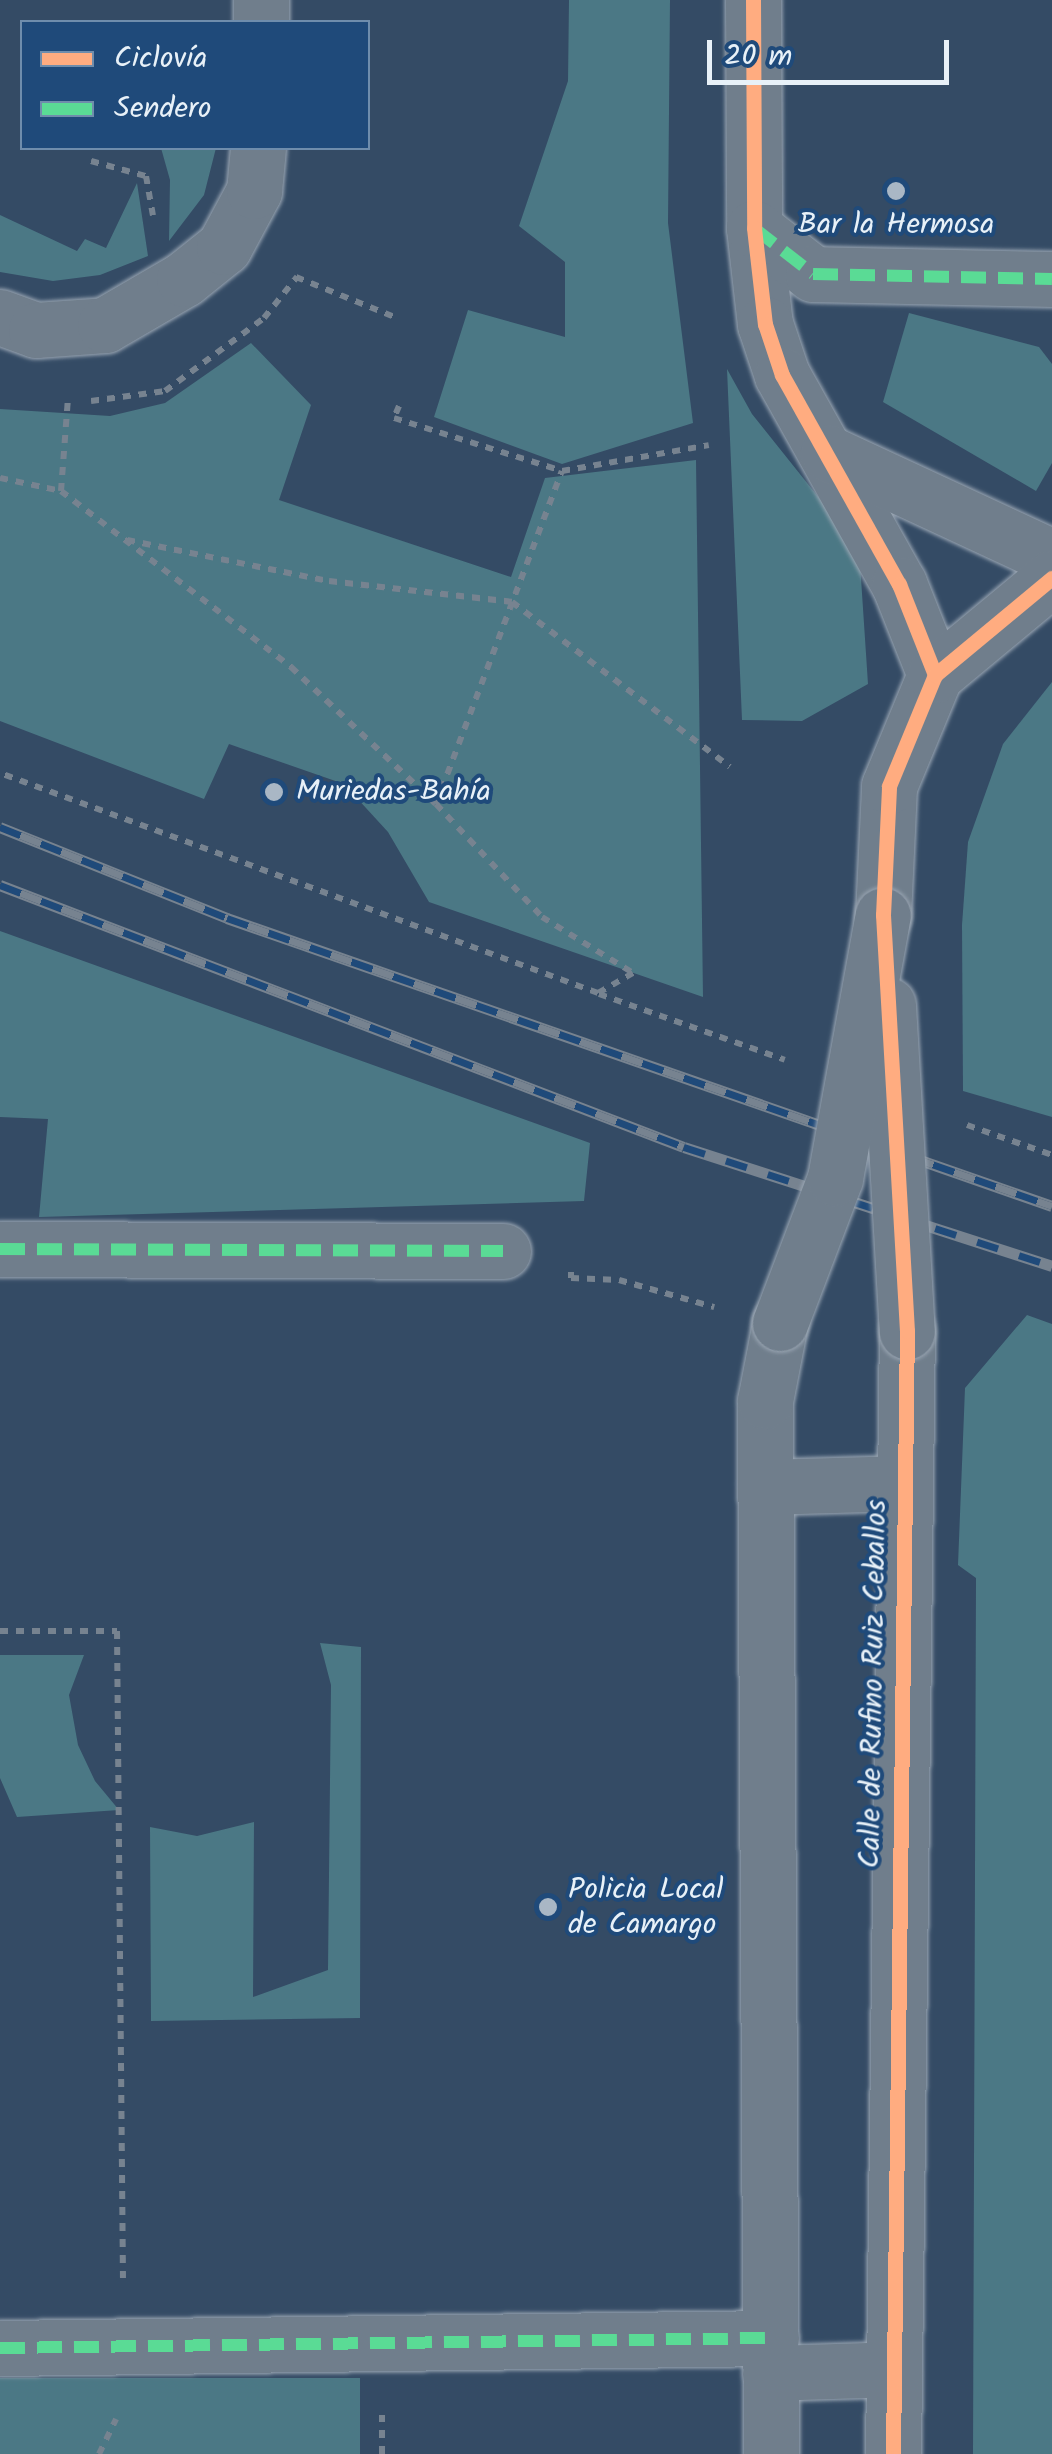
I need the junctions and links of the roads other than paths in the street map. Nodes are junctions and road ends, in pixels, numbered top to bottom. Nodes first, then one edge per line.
1 (753, 0) edge
2 (258, 150) edge
3 (754, 228) junction
4 (1052, 278) edge
5 (0, 317) edge
6 (828, 453) junction
7 (1052, 557) edge
8 (1052, 578) edge
9 (935, 676) junction
10 (884, 915) junction
11 (0, 1249) edge
12 (503, 1251) road end
13 (904, 1483) junction
14 (765, 1487) junction
15 (0, 2348) edge
16 (771, 2356) junction
17 (894, 2369) junction
18 (770, 2454) edge
19 (892, 2454) edge

1 - 3 street
2 - 5 street
3 - 4 street
3 - 6 street
6 - 7 street
6 - 9 street
8 - 9 street
9 - 10 street
10 - 13 street, Calle de Rufino Ruiz Ceballos, bridge
10 - 14 street, bridge
11 - 12 street
13 - 14 street
13 - 17 street, Calle de Rufino Ruiz Ceballos
14 - 16 street
15 - 16 street
16 - 17 street
16 - 18 street
17 - 19 street, Calle de Rufino Ruiz Ceballos

